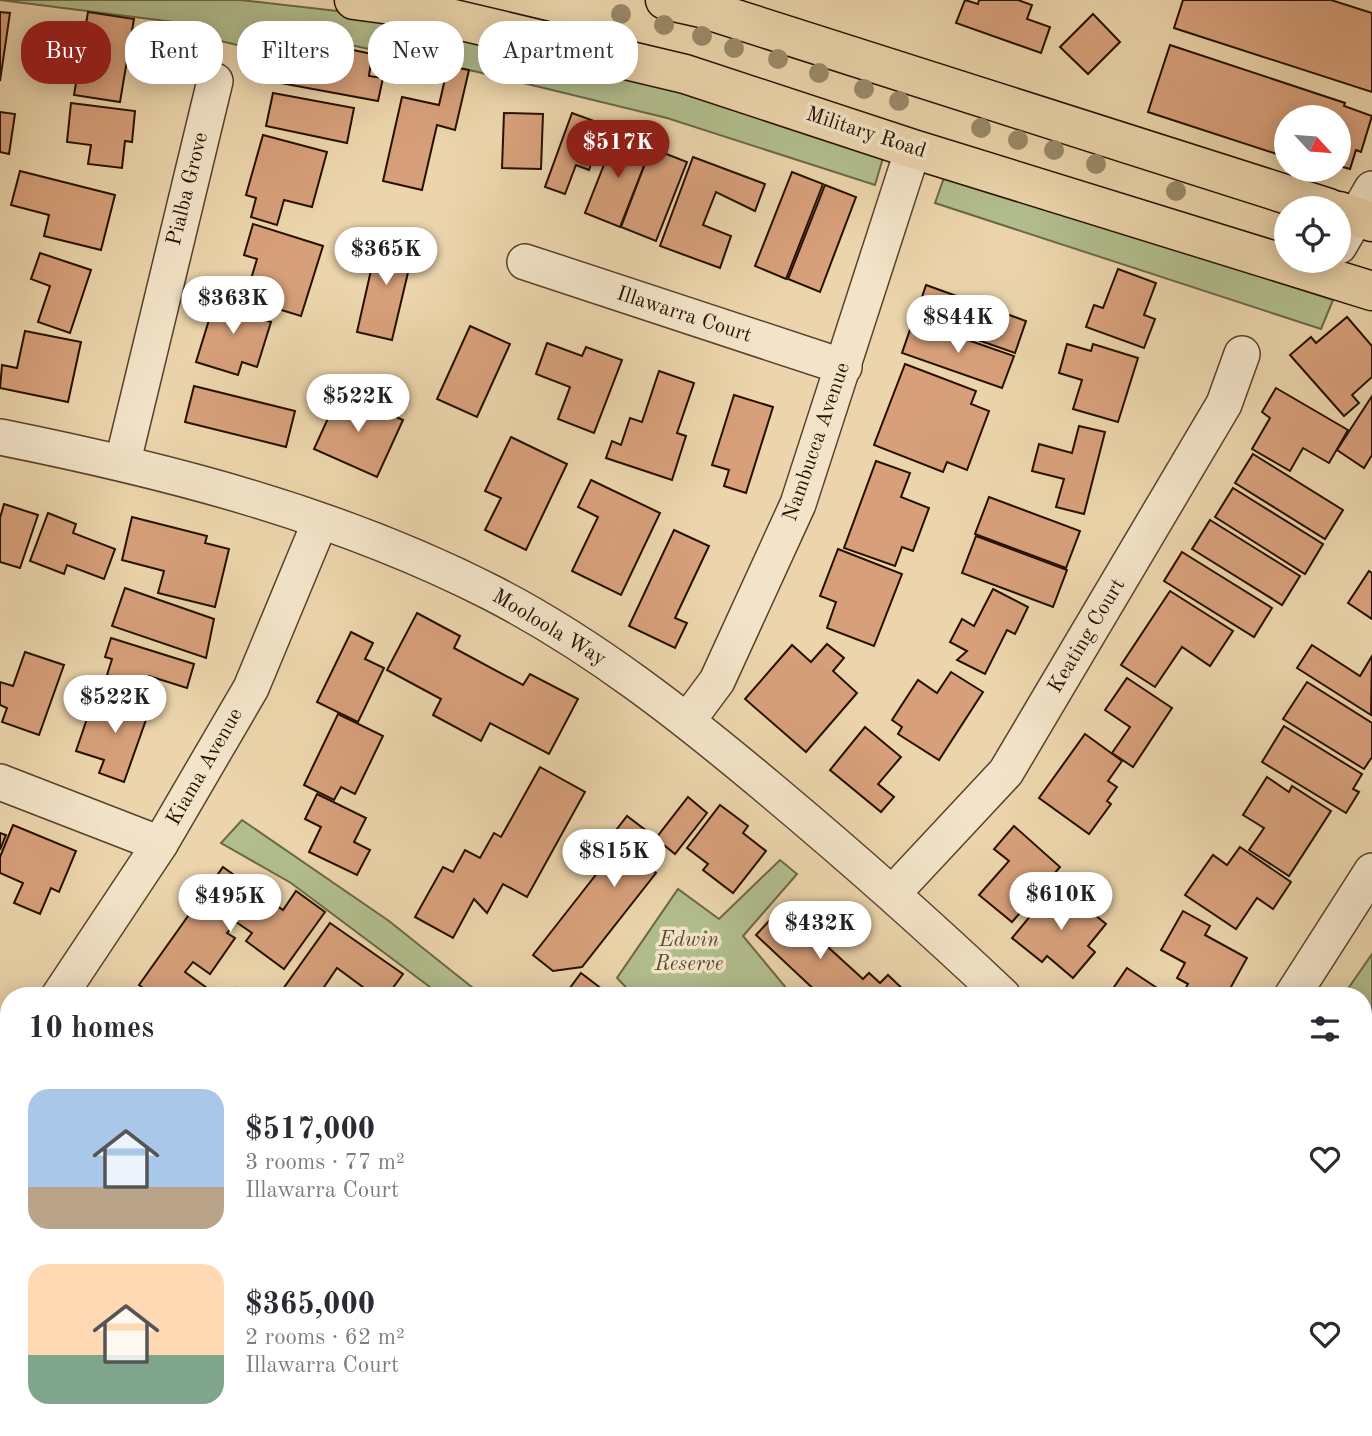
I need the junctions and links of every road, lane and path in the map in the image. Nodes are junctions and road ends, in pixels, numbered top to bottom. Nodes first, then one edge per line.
1 (354, 0) edge
2 (665, 0) edge
3 (399, 3) edge
4 (214, 84) edge
5 (913, 149) junction
6 (1274, 205) edge
7 (1274, 216) edge
8 (1351, 243) edge
9 (524, 262) dead end
10 (1372, 291) edge
11 (1242, 354) dead end
12 (844, 367) junction
13 (0, 437) edge
14 (123, 461) junction
15 (320, 522) junction
16 (688, 720) junction
17 (0, 782) edge
18 (160, 844) junction
19 (1372, 871) edge
20 (894, 892) junction
21 (65, 987) edge
22 (994, 987) edge
23 (1298, 987) edge

1 - 3 main road, Military Road
2 - 6 main road, Military Road
3 - 5 main road, Military Road
4 - 14 street, Pialba Grove
5 - 7 main road, Military Road
5 - 12 street, Nambucca Avenue
8 - 10 main road, Military Road
9 - 12 street, Illawarra Court
11 - 20 street, Keating Court
12 - 16 street, Nambucca Avenue
13 - 14 street, Mooloola Way
14 - 15 street, Mooloola Way
15 - 16 street, Mooloola Way
15 - 18 street, Kiama Avenue
16 - 20 street, Mooloola Way
17 - 18 street
18 - 21 street, Kiama Avenue
19 - 23 street
20 - 22 street, Mooloola Way

